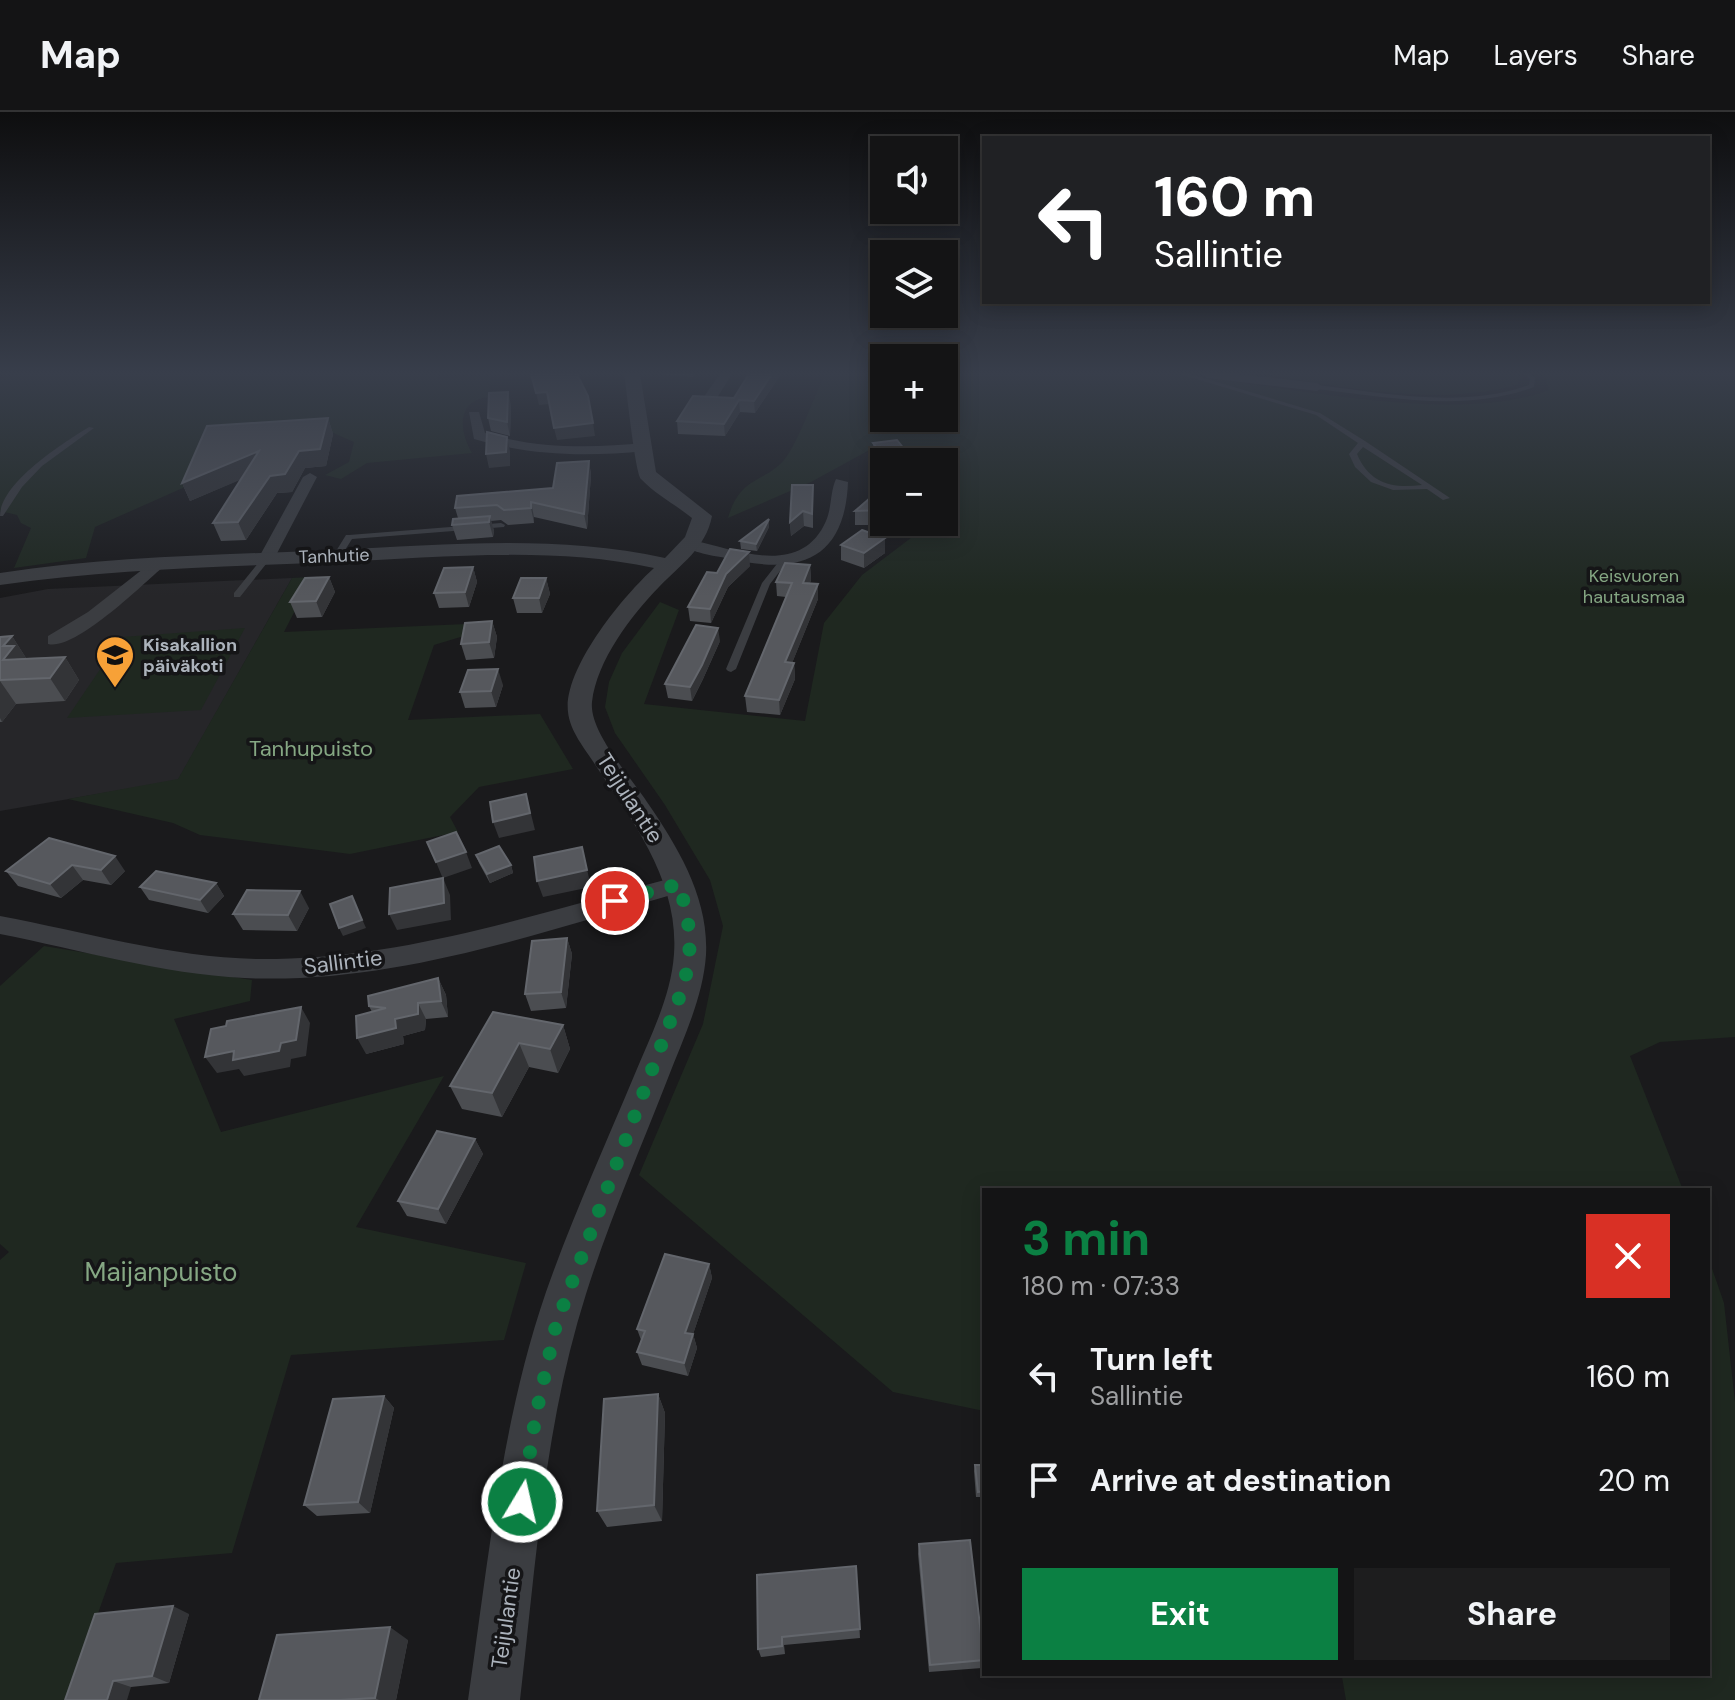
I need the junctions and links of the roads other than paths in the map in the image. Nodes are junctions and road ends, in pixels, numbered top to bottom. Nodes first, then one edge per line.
1 (59, 448) edge
2 (526, 448) edge
3 (643, 448) edge
4 (1358, 448) edge
5 (1372, 448) edge
6 (644, 452) junction
7 (552, 468) dead end
8 (310, 477) dead end
9 (841, 482) dead end
10 (1427, 487) junction
11 (1446, 498) dead end
12 (0, 514) edge
13 (501, 525) dead end
14 (692, 545) junction
15 (337, 556) junction
16 (266, 559) junction
17 (783, 562) junction
18 (157, 563) junction
19 (667, 565) junction
20 (0, 579) edge
21 (237, 595) dead end
22 (54, 640) dead end
23 (731, 669) dead end
24 (680, 884) junction
25 (0, 925) edge
26 (494, 1700) edge

1 - 12 lane
2 - 6 street
3 - 6 street
4 - 10 lane
5 - 10 lane
6 - 7 street
6 - 14 street
8 - 16 street
9 - 17 street
10 - 11 lane
13 - 15 lane
14 - 17 street
14 - 19 street, Teijulantie
15 - 16 street, Tanhutie
15 - 19 street, Tanhutie
16 - 18 street, Tanhutie
16 - 21 lane
17 - 23 lane
18 - 20 street, Tanhutie
18 - 22 street
19 - 24 street, Teijulantie
24 - 25 street, Sallintie
24 - 26 street, Teijulantie

